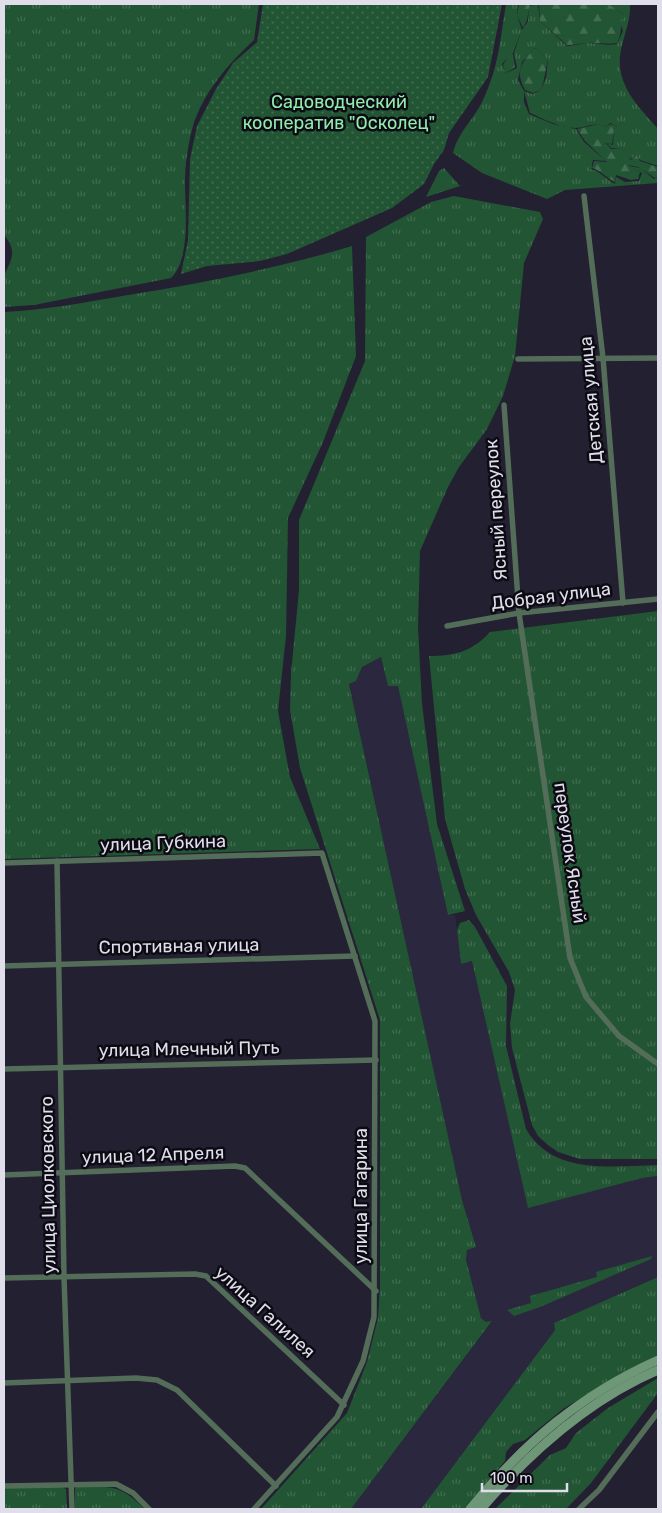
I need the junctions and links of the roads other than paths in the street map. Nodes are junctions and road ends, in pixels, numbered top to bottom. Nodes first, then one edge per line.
1 (584, 196) dead end
2 (603, 358) junction
3 (658, 358) edge
4 (518, 359) dead end
5 (504, 405) dead end
6 (658, 599) edge
7 (623, 602) junction
8 (519, 613) junction
9 (447, 626) dead end
10 (322, 853) joint
11 (56, 861) junction
12 (4, 863) edge
13 (355, 956) junction
14 (58, 964) junction
15 (4, 966) edge
16 (376, 1060) junction
17 (658, 1064) edge
18 (61, 1067) junction
19 (4, 1069) edge
20 (63, 1174) junction
21 (4, 1176) edge
22 (64, 1277) junction
23 (4, 1278) edge
24 (376, 1291) junction
25 (658, 1360) edge
26 (658, 1370) edge
27 (68, 1381) junction
28 (4, 1383) edge
29 (344, 1405) junction
30 (658, 1412) edge
31 (72, 1484) junction
32 (4, 1486) edge
33 (276, 1486) junction
34 (72, 1509) edge
35 (149, 1509) edge
36 (254, 1509) edge
37 (470, 1509) edge
38 (481, 1509) edge
39 (579, 1509) edge

1 - 2 street, Детская улица
2 - 3 street
2 - 4 street
2 - 7 street, Детская улица
5 - 8 street, Ясный переулок
6 - 7 street, Добрая улица
7 - 8 street, Добрая улица
8 - 9 street, Добрая улица
8 - 17 street, переулок Ясный
10 - 11 street, улица Губкина
10 - 13 street, улица Гагарина
11 - 12 street, улица Губкина
11 - 14 street, улица Циолковского
13 - 14 street, Спортивная улица
13 - 16 street, улица Гагарина
14 - 15 street, Спортивная улица
14 - 18 street, улица Циолковского
16 - 18 street, улица Млечный Путь
16 - 24 street, улица Гагарина
18 - 19 street, улица Млечный Путь
18 - 20 street, улица Циолковского
20 - 21 street, улица 12 Апреля
20 - 22 street, улица Циолковского
20 - 24 street, улица 12 Апреля
22 - 23 street, улица Галилея
22 - 27 street, улица Циолковского
22 - 29 street, улица Галилея
24 - 29 street, улица Гагарина
25 - 37 main road
26 - 38 main road
27 - 28 street
27 - 31 street, улица Циолковского
27 - 33 street
29 - 33 street, улица Гагарина
30 - 39 street
31 - 32 street
31 - 34 street, улица Циолковского
31 - 35 street
33 - 36 street, улица Гагарина

